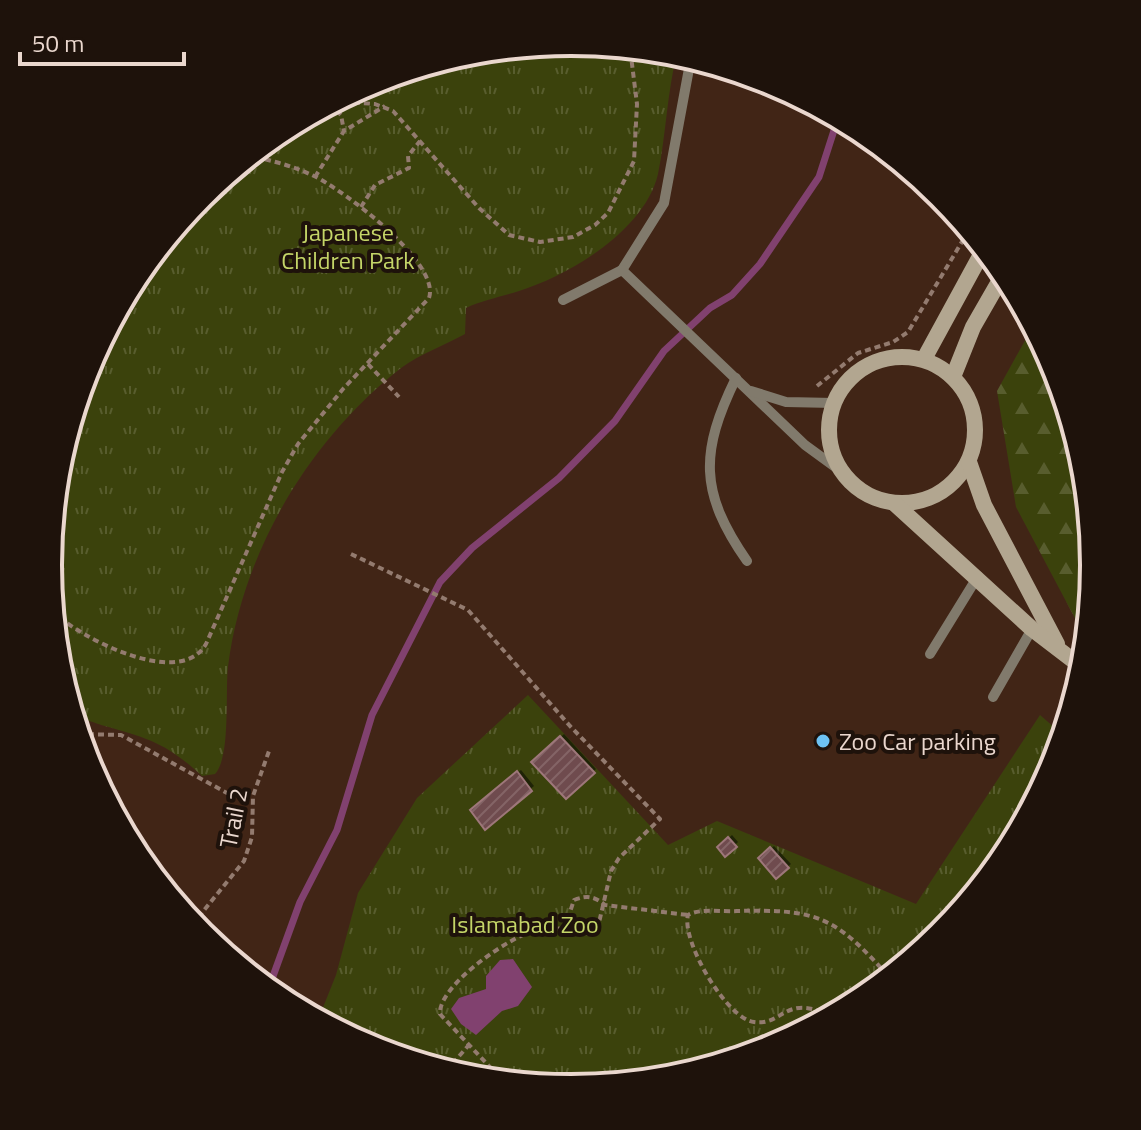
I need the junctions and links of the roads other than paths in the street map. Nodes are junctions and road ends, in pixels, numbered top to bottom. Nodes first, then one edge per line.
1 (689, 70) edge
2 (978, 260) edge
3 (622, 270) junction
4 (996, 286) edge
5 (563, 300) dead end
6 (924, 359) junction
7 (953, 377) junction
8 (736, 378) junction
9 (749, 391) junction
10 (834, 403) junction
11 (969, 462) junction
12 (842, 472) junction
13 (894, 503) junction
14 (747, 561) dead end
15 (978, 576) junction
16 (1032, 629) junction
17 (1061, 649) junction
18 (930, 654) dead end
19 (1071, 658) edge
20 (993, 697) dead end

1 - 3 lane
2 - 6 main road
3 - 5 lane
3 - 8 lane
4 - 7 main road
6 - 7 main road
6 - 10 main road
7 - 11 main road
8 - 9 lane
8 - 14 lane
9 - 10 lane
9 - 12 lane
10 - 12 main road
11 - 13 main road
11 - 17 main road
12 - 13 main road
13 - 15 main road
15 - 16 main road
15 - 18 lane
16 - 17 main road
16 - 20 lane
17 - 19 main road

